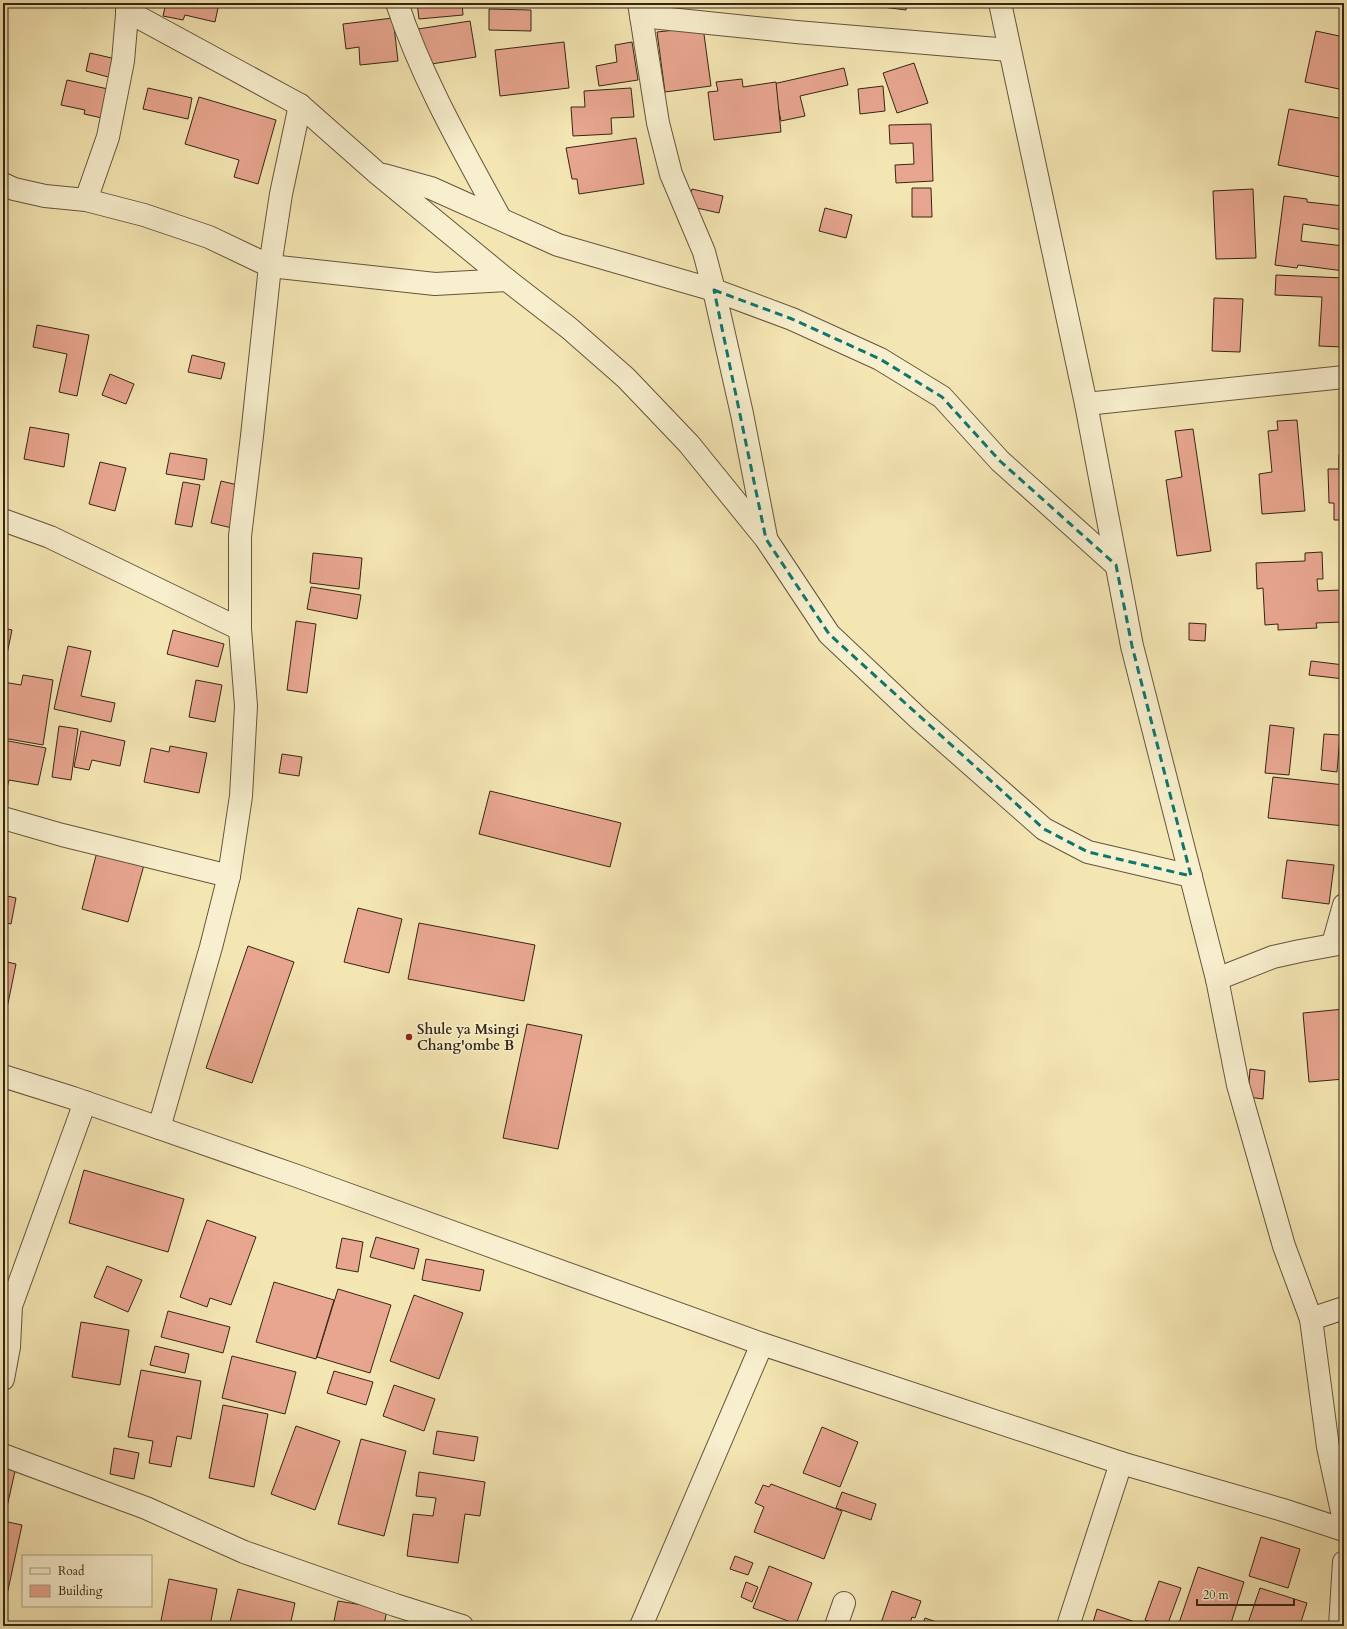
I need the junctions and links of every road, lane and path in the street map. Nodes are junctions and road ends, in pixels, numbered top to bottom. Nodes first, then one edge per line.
1 (397, 3) edge
2 (1000, 3) edge
3 (128, 7) edge
4 (640, 10) edge
5 (1009, 50) junction
6 (300, 105) junction
7 (377, 173) junction
8 (3, 184) edge
9 (86, 200) junction
10 (500, 218) junction
11 (270, 266) junction
12 (507, 280) junction
13 (714, 290) junction
14 (1344, 377) edge
15 (1086, 404) junction
16 (3, 520) edge
17 (766, 540) junction
18 (1116, 565) junction
19 (240, 629) junction
20 (3, 818) edge
21 (229, 876) junction
22 (1190, 876) junction
23 (1344, 905) edge
24 (1338, 944) edge
25 (1217, 980) junction
26 (3, 1076) edge
27 (85, 1102) junction
28 (159, 1128) junction
29 (1344, 1308) edge
30 (1311, 1319) junction
31 (762, 1344) junction
32 (3, 1378) edge
33 (3, 1455) edge
34 (1121, 1463) junction
35 (1344, 1521) edge
36 (1344, 1530) edge
37 (1344, 1562) edge
38 (844, 1603) dead end
39 (462, 1626) edge
40 (641, 1626) edge
41 (836, 1626) edge
42 (1068, 1626) edge
43 (1340, 1626) edge

1 - 10 street
2 - 5 street
3 - 6 street
3 - 9 street
4 - 5 street
4 - 13 street
5 - 15 street
6 - 7 street
6 - 11 street
7 - 10 street
7 - 12 street
8 - 9 street
9 - 11 street
10 - 13 street
11 - 12 street
11 - 19 street
12 - 17 street
13 - 17 street
13 - 18 street
14 - 15 street
15 - 18 street
16 - 19 street
17 - 22 street
18 - 22 street
19 - 21 street
20 - 21 street
21 - 28 street
22 - 25 street
23 - 24 street
24 - 25 street
25 - 30 street
26 - 27 street
27 - 28 street
27 - 32 street
28 - 31 street
29 - 30 street
30 - 35 street
31 - 34 street
31 - 40 street
33 - 39 street
34 - 36 street
34 - 42 street
37 - 43 street
38 - 41 street

